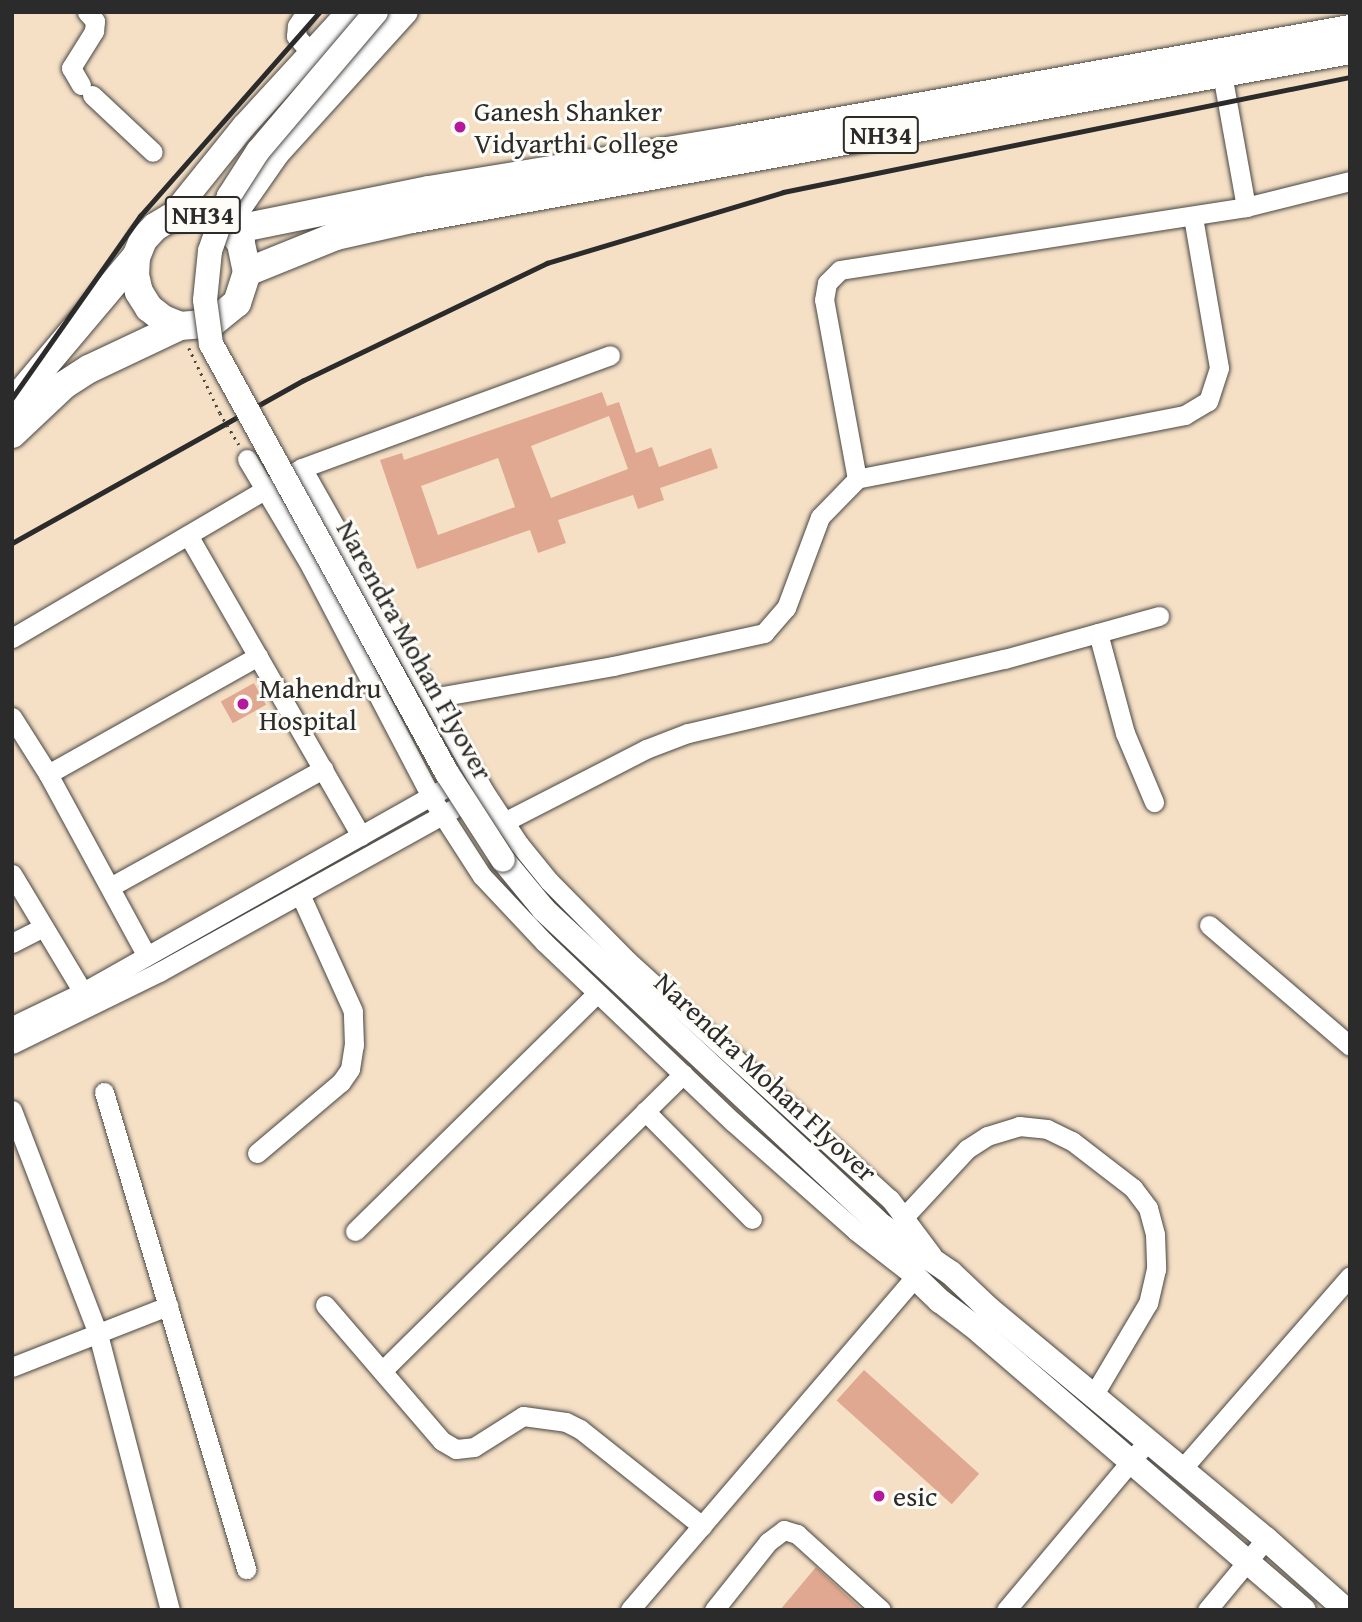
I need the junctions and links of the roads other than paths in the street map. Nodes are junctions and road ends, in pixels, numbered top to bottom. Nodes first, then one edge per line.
1 (87, 12) edge
2 (306, 12) edge
3 (349, 12) edge
4 (376, 12) edge
5 (406, 12) edge
6 (1350, 29) edge
7 (1350, 50) edge
8 (312, 54) junction
9 (1221, 64) junction
10 (153, 152) dead end
11 (1350, 181) edge
12 (1247, 207) junction
13 (1192, 216) junction
14 (170, 218) junction
15 (230, 228) junction
16 (136, 257) junction
17 (247, 272) junction
18 (180, 326) junction
19 (610, 355) dead end
20 (12, 404) edge
21 (12, 434) edge
22 (243, 452) road end
23 (302, 468) junction
24 (857, 479) junction
25 (265, 490) junction
26 (188, 535) junction
27 (1158, 617) dead end
28 (1098, 634) junction
29 (12, 638) edge
30 (258, 656) junction
31 (432, 698) junction
32 (12, 717) edge
33 (323, 769) junction
34 (474, 772) junction
35 (48, 774) junction
36 (484, 791) junction
37 (431, 797) junction
38 (1154, 802) dead end
39 (443, 815) junction
40 (504, 822) junction
41 (361, 835) junction
42 (12, 874) edge
43 (110, 887) junction
44 (300, 894) junction
45 (1209, 925) dead end
46 (43, 927) junction
47 (12, 943) edge
48 (147, 956) junction
49 (83, 992) junction
50 (597, 993) junction
51 (12, 1026) edge
52 (12, 1044) edge
53 (1350, 1046) edge
54 (683, 1074) junction
55 (104, 1092) dead end
56 (12, 1110) edge
57 (645, 1111) junction
58 (257, 1153) dead end
59 (752, 1219) dead end
60 (893, 1222) junction
61 (355, 1231) dead end
62 (1350, 1276) edge
63 (915, 1277) junction
64 (325, 1305) dead end
65 (168, 1306) junction
66 (98, 1334) junction
67 (12, 1367) edge
68 (382, 1371) junction
69 (1093, 1396) junction
70 (1148, 1441) junction
71 (1131, 1460) junction
72 (1181, 1470) junction
73 (702, 1526) junction
74 (1266, 1539) junction
75 (1247, 1564) junction
76 (246, 1569) dead end
77 (876, 1608) edge
78 (170, 1610) edge
79 (630, 1610) edge
80 (714, 1610) edge
81 (1006, 1610) edge
82 (1207, 1610) edge
83 (1304, 1610) edge
84 (1346, 1610) edge

1 - 10 street
2 - 8 street
3 - 8 main road
4 - 60 main road, Narendra Mohan Flyover, bridge
5 - 15 main road
6 - 9 highway, NH34
7 - 9 highway, NH34
8 - 14 main road
9 - 12 street
9 - 15 highway, NH34
9 - 17 highway, NH34
11 - 12 street
12 - 13 street
13 - 24 street
13 - 24 street
14 - 15 highway, NH34
14 - 16 highway, NH34
15 - 17 highway, NH34
16 - 18 highway, NH34
16 - 20 highway, NH34
17 - 18 highway, NH34
18 - 21 highway, NH34
19 - 23 street
22 - 25 street
23 - 25 street
23 - 31 street
24 - 31 street
25 - 26 street
25 - 37 street
26 - 29 street
26 - 30 street
27 - 28 street
28 - 38 street
28 - 40 street
30 - 33 street
30 - 35 street
31 - 34 street
32 - 35 street
33 - 41 street
33 - 43 street
34 - 36 street
34 - 37 street
35 - 43 street
36 - 39 street
36 - 40 street
37 - 39 street
37 - 41 street
39 - 44 street
39 - 50 street
40 - 60 street
41 - 48 street
42 - 46 street
43 - 48 street
44 - 52 street
44 - 58 street
45 - 53 street
46 - 47 street
46 - 49 street
48 - 49 street
49 - 51 street
50 - 54 street
50 - 61 street
54 - 57 street
54 - 63 street
55 - 65 street
56 - 66 street
57 - 59 street
57 - 68 street
60 - 63 main road, Narendra Mohan Flyover
60 - 69 main road, Narendra Mohan Flyover
60 - 69 street
62 - 72 street
63 - 71 main road, Narendra Mohan Flyover
63 - 73 street
64 - 68 street
65 - 66 street
65 - 76 street
66 - 67 street
66 - 78 street
68 - 73 street
69 - 70 main road, Narendra Mohan Flyover
70 - 71 street
70 - 72 main road, Narendra Mohan Flyover
71 - 75 main road, Narendra Mohan Flyover
71 - 81 street
72 - 74 main road, Narendra Mohan Flyover
73 - 79 street
74 - 75 street
74 - 84 main road, Narendra Mohan Flyover
75 - 82 street
75 - 83 main road, Narendra Mohan Flyover
77 - 80 street

